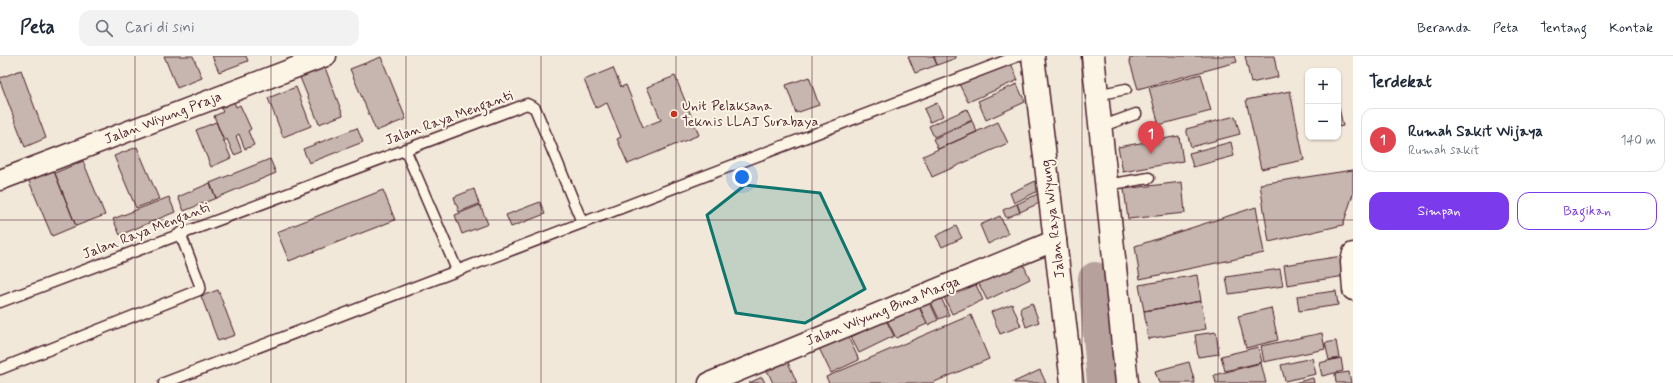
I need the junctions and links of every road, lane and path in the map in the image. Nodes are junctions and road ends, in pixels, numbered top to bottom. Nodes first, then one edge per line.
1 (326, 56) edge
2 (1018, 56) edge
3 (1033, 56) edge
4 (1093, 56) edge
5 (1126, 89) dead end
6 (1096, 95) junction
7 (1136, 114) dead end
8 (1100, 127) junction
9 (405, 149) junction
10 (1149, 178) dead end
11 (0, 180) edge
12 (1106, 185) junction
13 (582, 222) junction
14 (180, 233) junction
15 (1056, 240) junction
16 (1353, 252) edge
17 (457, 270) junction
18 (1353, 290) edge
19 (0, 302) edge
20 (0, 369) edge
21 (164, 383) edge
22 (709, 383) edge
23 (1072, 383) edge
24 (1127, 383) edge

1 - 11 street, Jalan Wiyung Praja
2 - 13 lane
3 - 15 main road, Jalan Raya Wiyung
4 - 6 main road
5 - 6 lane
6 - 8 main road
7 - 8 lane
8 - 12 main road
9 - 13 lane, Jalan Raya Menganti
9 - 14 lane, Jalan Raya Menganti
9 - 17 lane
10 - 12 lane
12 - 24 main road
13 - 17 lane
14 - 19 lane, Jalan Raya Menganti
14 - 20 lane
15 - 22 street, Jalan Wiyung Bina Marga
15 - 23 main road, Jalan Raya Wiyung
16 - 18 street
17 - 21 lane

